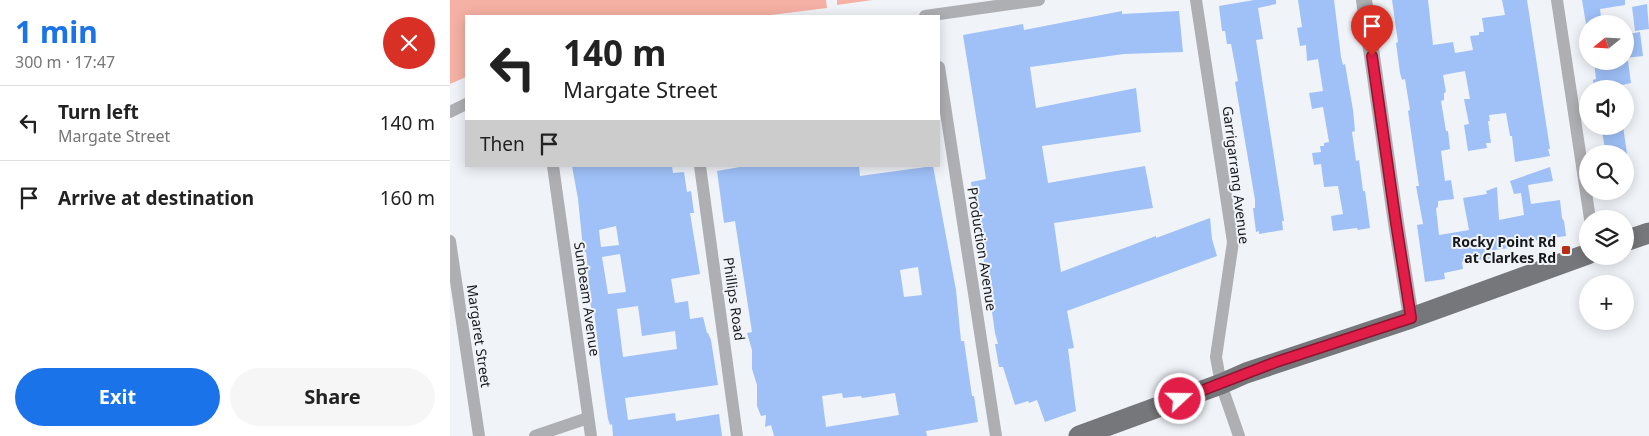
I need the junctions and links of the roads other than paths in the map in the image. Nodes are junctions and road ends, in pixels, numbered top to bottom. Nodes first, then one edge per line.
1 (1039, 0) edge
2 (1196, 0) edge
3 (1364, 0) edge
4 (1557, 0) edge
5 (936, 15) edge
6 (940, 73) edge
7 (465, 104) edge
8 (450, 112) edge
9 (553, 167) edge
10 (700, 167) edge
11 (1589, 210) edge
12 (1649, 233) edge
13 (1634, 238) edge
14 (450, 241) edge
15 (1579, 257) edge
16 (1411, 318) junction
17 (1221, 384) junction
18 (588, 418) junction
19 (479, 436) edge
20 (536, 436) edge
21 (591, 436) edge
22 (738, 436) edge
23 (996, 436) edge
24 (1080, 436) edge
25 (1239, 436) edge

1 - 5 street
2 - 17 street, Garrigarrang Avenue
3 - 16 street
4 - 11 street
6 - 23 street, Production Avenue
7 - 8 street
9 - 18 street, Sunbeam Avenue
10 - 22 street, Phillips Road
12 - 13 main road
14 - 19 street, Margaret Street
15 - 16 main road
16 - 17 main road
17 - 24 main road
17 - 25 street, Garrigarrang Avenue
18 - 20 street
18 - 21 street, Sunbeam Avenue

